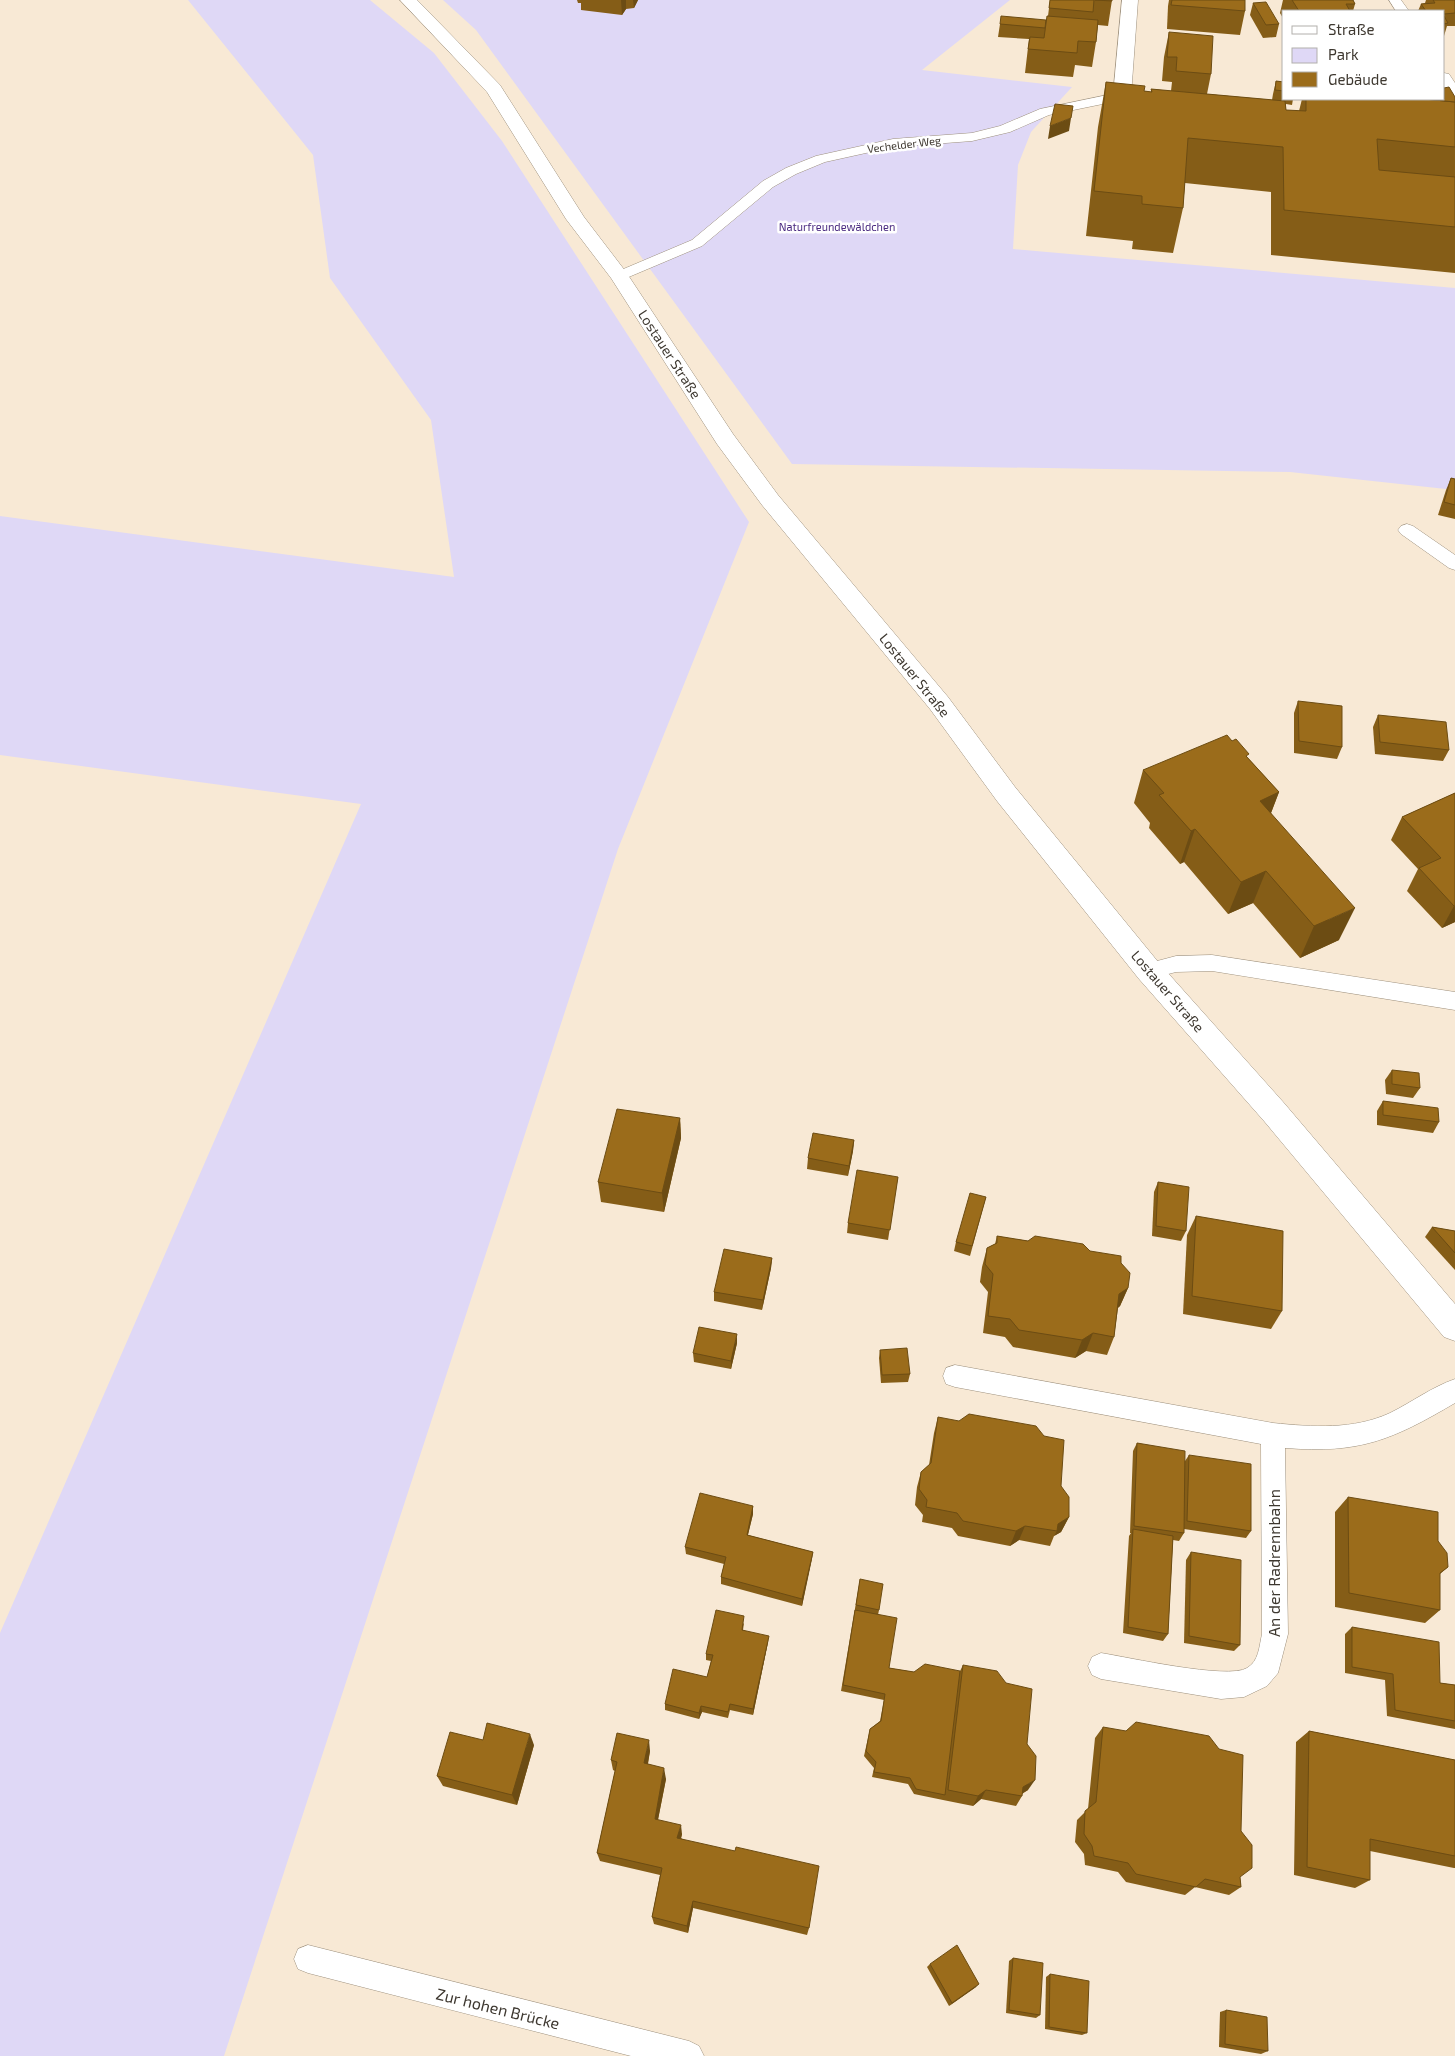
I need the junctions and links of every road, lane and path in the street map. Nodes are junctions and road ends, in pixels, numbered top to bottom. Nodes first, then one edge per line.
1 (408, 0) edge
2 (1130, 0) edge
3 (1445, 79) edge
4 (1455, 94) edge
5 (1122, 96) joint
6 (619, 276) junction
7 (1407, 530) dead end
8 (1455, 564) edge
9 (1149, 971) junction
10 (1455, 1001) edge
11 (1455, 1327) edge
12 (955, 1376) dead end
13 (1455, 1390) edge
14 (1273, 1435) junction
15 (1101, 1666) dead end
16 (308, 1960) dead end
17 (689, 2056) edge

1 - 6 street, Lostauer Straße
2 - 5 street, Vechelder Weg
3 - 4 lane
5 - 6 lane, Vechelder Weg
6 - 9 street, Lostauer Straße
7 - 8 lane
9 - 10 lane
9 - 11 street, Lostauer Straße
12 - 14 lane
13 - 14 lane
14 - 15 lane, An der Radrennbahn
16 - 17 lane, Zur hohen Brücke

